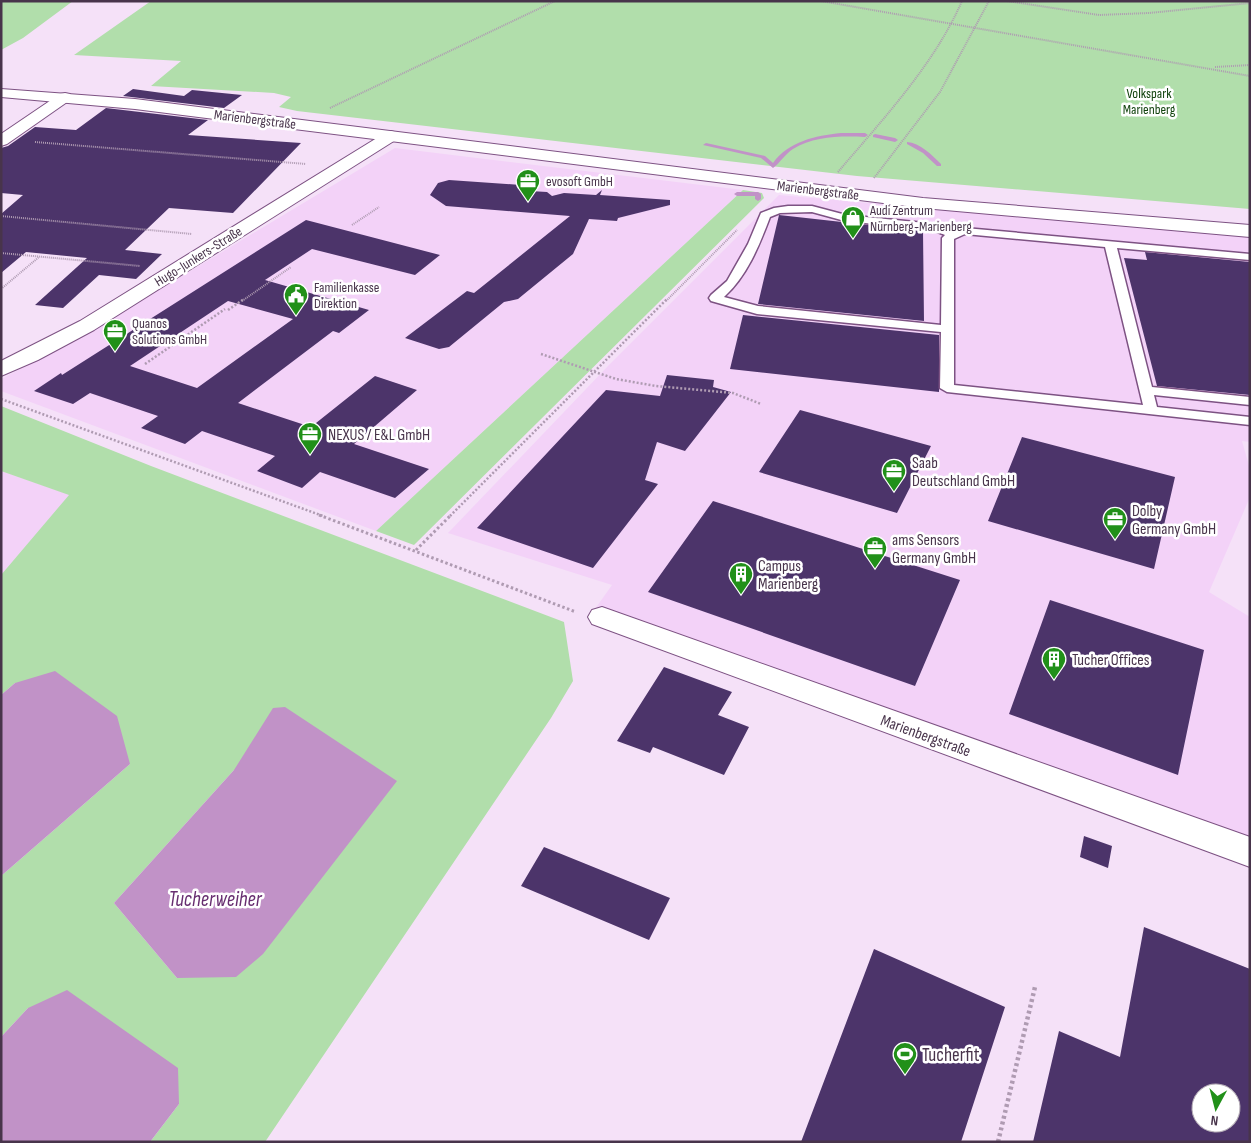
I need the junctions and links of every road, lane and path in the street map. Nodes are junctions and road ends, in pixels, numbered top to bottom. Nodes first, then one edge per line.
1 (555, 1) edge
2 (821, 1) edge
3 (962, 1) edge
4 (989, 1) edge
5 (1007, 1) edge
6 (1250, 4) edge
7 (952, 24) junction
8 (976, 28) junction
9 (1250, 65) edge
10 (1209, 67) junction
11 (1250, 76) edge
12 (1, 93) edge
13 (65, 97) junction
14 (330, 107) dead end
15 (391, 136) junction
16 (1, 141) edge
17 (45, 143) dead end
18 (508, 150) junction
19 (344, 167) junction
20 (835, 175) dead end
21 (873, 179) dead end
22 (379, 207) dead end
23 (1048, 207) junction
24 (1028, 213) junction
25 (1, 216) edge
26 (1250, 223) edge
27 (352, 225) dead end
28 (738, 228) dead end
29 (1250, 231) edge
30 (953, 234) junction
31 (227, 237) junction
32 (1110, 244) junction
33 (1, 253) edge
34 (39, 256) junction
35 (1250, 257) edge
36 (292, 267) dead end
37 (175, 270) junction
38 (1, 288) edge
39 (946, 329) junction
40 (541, 354) dead end
41 (145, 364) dead end
42 (1, 369) edge
43 (595, 372) junction
44 (1146, 390) junction
45 (1, 399) edge
46 (1250, 400) edge
47 (761, 404) dead end
48 (1151, 410) junction
49 (1250, 421) edge
50 (416, 550) junction
51 (602, 617) joint
52 (1250, 852) edge
53 (1035, 987) dead end
54 (998, 1142) edge

1 - 14 path
2 - 7 path
3 - 7 path
4 - 8 path
5 - 6 path
7 - 8 path
7 - 20 path
8 - 10 path
8 - 21 path
9 - 10 path
10 - 11 path
12 - 13 main road, Marienbergstraße
13 - 15 main road, Marienbergstraße
13 - 16 main road
15 - 18 main road, Marienbergstraße
15 - 19 main road, Hugo-Junkers-Straße
17 - 19 path
18 - 23 main road, Marienbergstraße
18 - 24 main road, Marienbergstraße
19 - 31 main road, Hugo-Junkers-Straße
22 - 27 path
23 - 24 main road
23 - 26 main road, Marienbergstraße
24 - 29 main road, Marienbergstraße
25 - 31 path
28 - 43 path
30 - 32 lane
30 - 39 lane
30 - 39 lane
31 - 37 main road, Hugo-Junkers-Straße
32 - 35 lane
32 - 44 lane
33 - 34 path
34 - 37 path
34 - 38 path
36 - 41 path
37 - 42 main road, Hugo-Junkers-Straße
39 - 48 lane
40 - 43 path
43 - 47 path
43 - 50 path
44 - 46 lane
44 - 48 lane
45 - 50 path
48 - 49 lane
50 - 51 path
51 - 52 main road, Marienbergstraße
53 - 54 path

